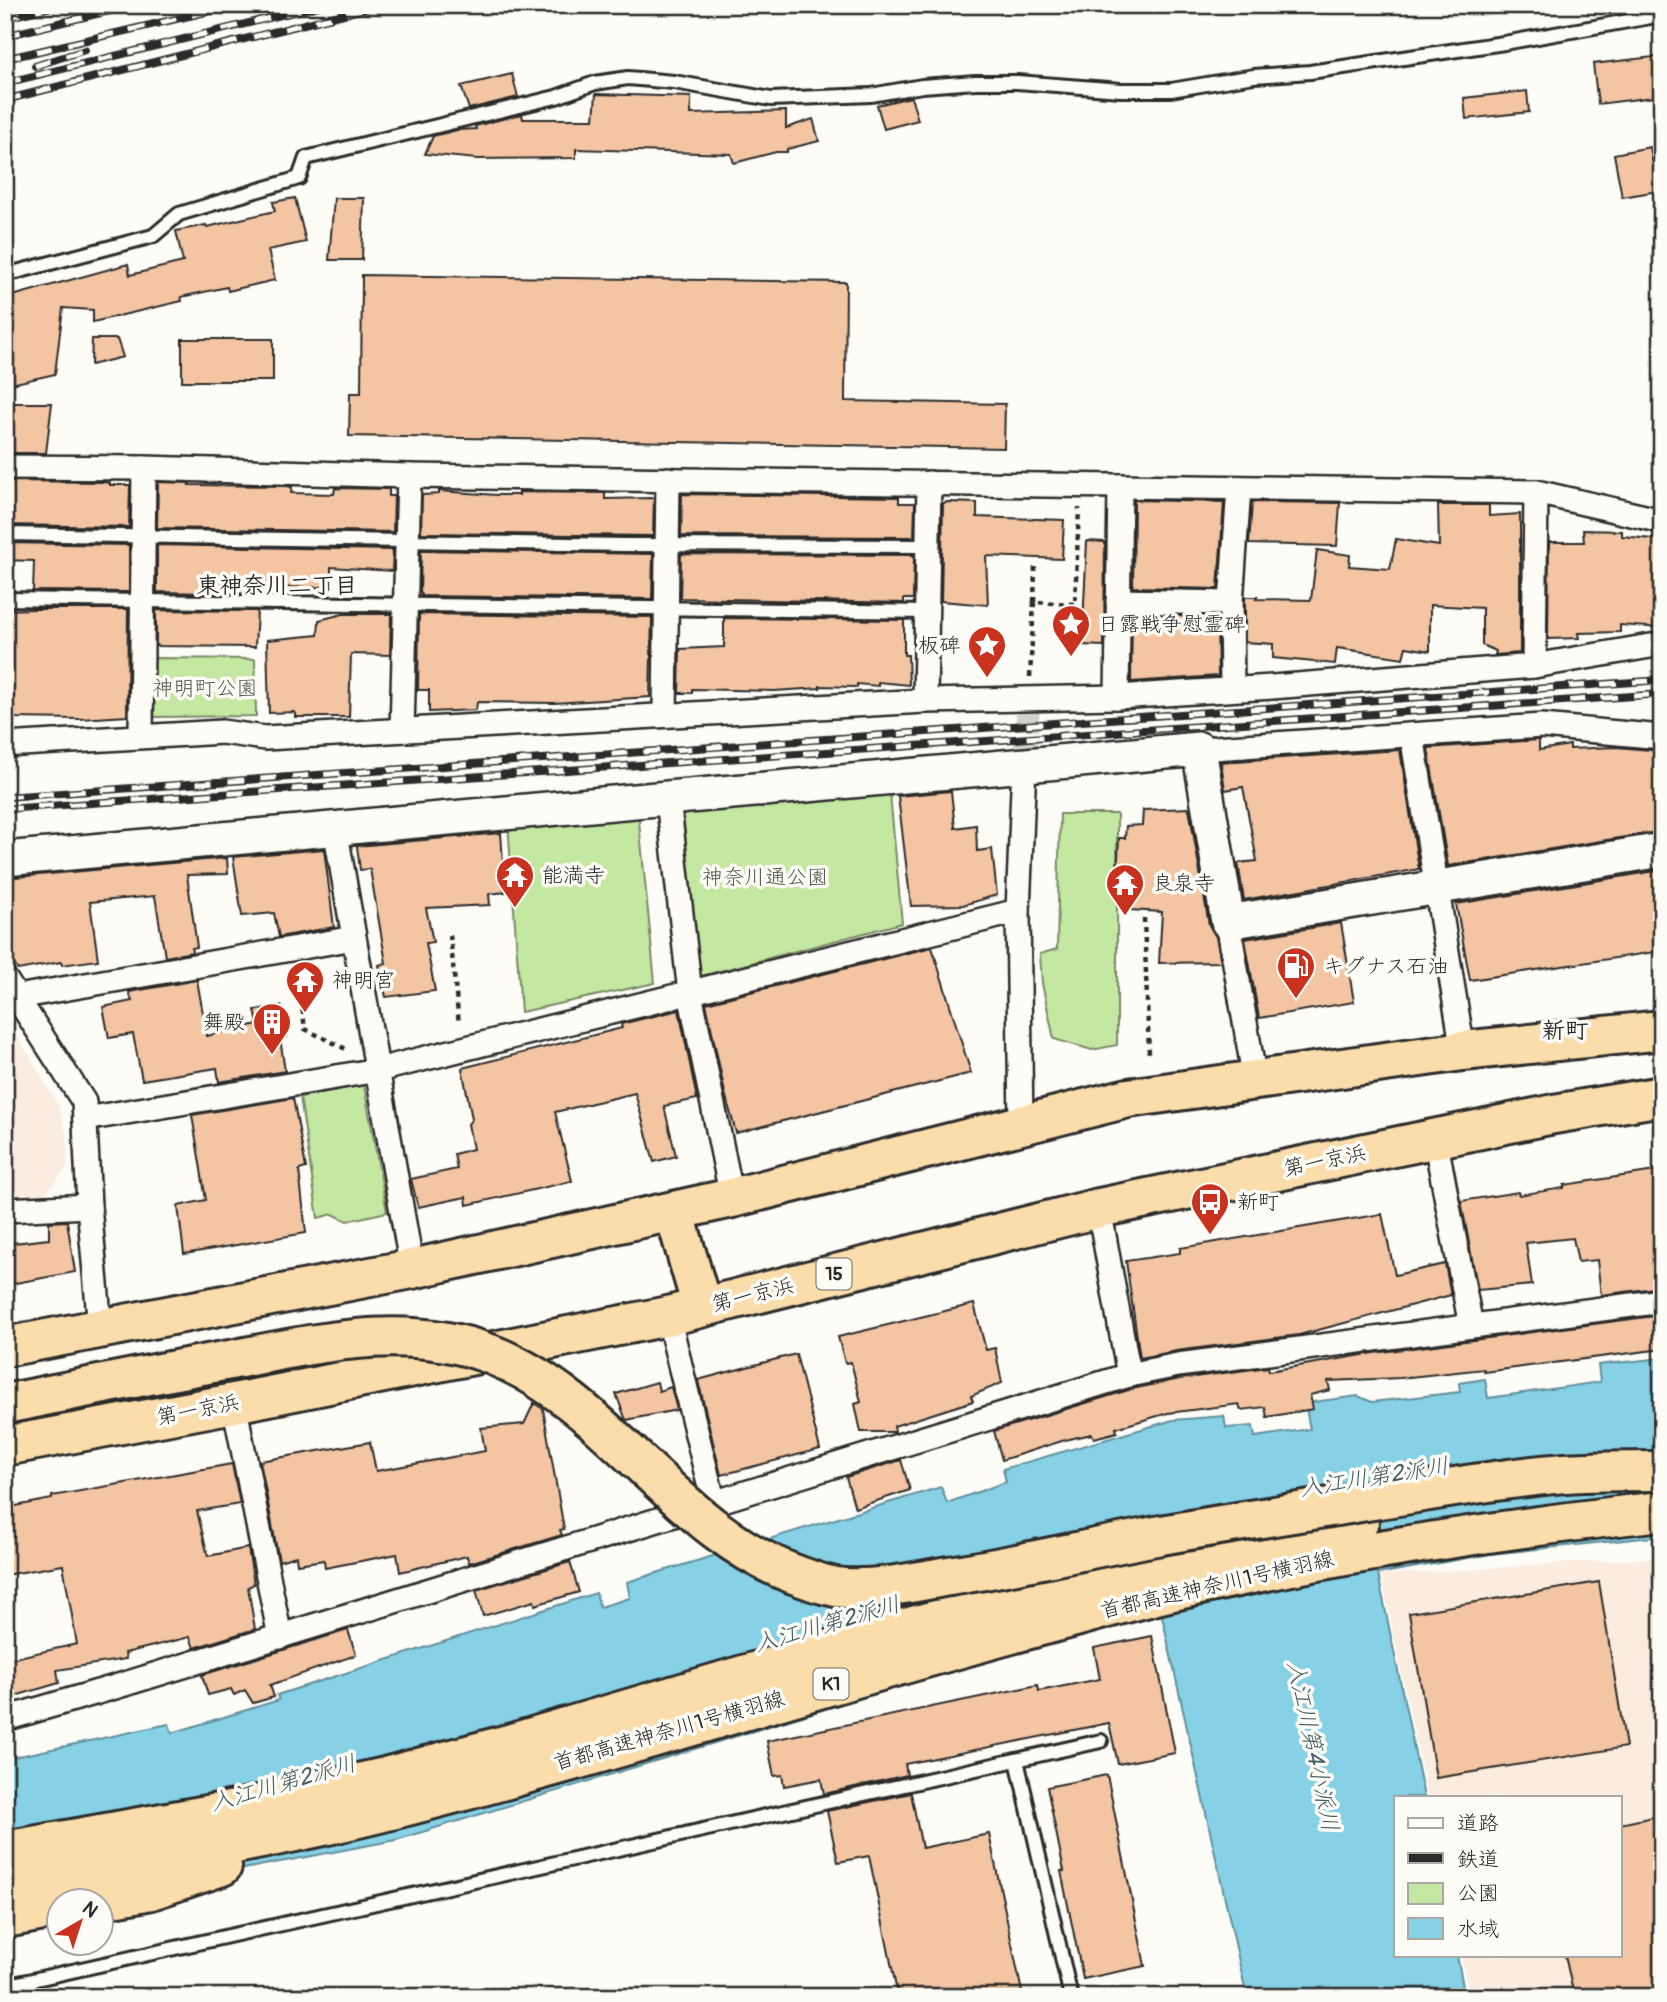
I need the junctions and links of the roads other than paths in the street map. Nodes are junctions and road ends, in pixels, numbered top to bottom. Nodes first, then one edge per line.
1 (1662, 15) edge
2 (5, 275) edge
3 (5, 467) edge
4 (144, 468) junction
5 (410, 476) junction
6 (668, 479) junction
7 (929, 483) junction
8 (1121, 486) junction
9 (1239, 488) junction
10 (1536, 492) junction
11 (1662, 521) edge
12 (5, 534) edge
13 (143, 536) junction
14 (407, 542) junction
15 (667, 546) junction
16 (928, 546) junction
17 (5, 599) edge
18 (142, 601) junction
19 (1118, 601) junction
20 (1231, 603) junction
21 (405, 605) junction
22 (666, 609) junction
23 (927, 612) junction
24 (1662, 644) edge
25 (1534, 666) junction
26 (1232, 689) junction
27 (1117, 697) junction
28 (925, 701) junction
29 (665, 715) junction
30 (402, 730) junction
31 (141, 735) junction
32 (1412, 735) junction
33 (1662, 737) edge
34 (5, 745) edge
35 (1199, 749) junction
36 (1024, 764) junction
37 (668, 799) junction
38 (335, 828) junction
39 (1662, 850) edge
40 (5, 859) edge
41 (1435, 887) junction
42 (1018, 911) junction
43 (1228, 922) junction
44 (354, 939) junction
45 (11, 988) edge
46 (690, 992) junction
47 (1662, 1030) edge
48 (1463, 1051) junction
49 (377, 1066) junction
50 (1255, 1081) junction
51 (1662, 1096) edge
52 (85, 1118) junction
53 (1021, 1127) junction
54 (1435, 1138) junction
55 (732, 1198) junction
56 (89, 1206) junction
57 (1099, 1208) junction
58 (5, 1210) edge
59 (674, 1211) junction
60 (412, 1269) junction
61 (1662, 1301) edge
62 (685, 1312) junction
63 (1471, 1326) junction
64 (100, 1328) junction
65 (5, 1347) edge
66 (1129, 1375) junction
67 (234, 1403) junction
68 (5, 1404) edge
69 (5, 1446) edge
70 (1662, 1471) edge
71 (1662, 1477) edge
72 (714, 1504) junction
73 (1662, 1511) edge
74 (280, 1636) junction
75 (5, 1719) edge
76 (1101, 1741) dead end
77 (1017, 1760) junction
78 (390, 1810) junction
79 (5, 1851) edge
80 (5, 1886) edge
81 (116, 1896) edge
82 (46, 1911) edge
83 (5, 1918) edge
84 (5, 1986) edge
85 (1071, 1997) edge

1 - 2 lane
3 - 4 street
4 - 5 street
4 - 13 street
5 - 6 street
5 - 14 street
6 - 7 street
6 - 15 street
7 - 8 street
7 - 16 street
8 - 9 street
8 - 19 street
9 - 10 street
9 - 20 street
10 - 11 street
10 - 25 street
12 - 13 lane
13 - 14 lane
13 - 18 street
14 - 15 lane
14 - 21 street
15 - 16 lane
15 - 22 street
16 - 23 street
17 - 18 lane
18 - 21 lane
18 - 31 street
19 - 20 street
19 - 27 street
20 - 26 street
21 - 22 lane
21 - 30 street
22 - 23 lane
22 - 29 street
23 - 28 street
24 - 25 street
25 - 26 street
26 - 27 street
27 - 28 street
28 - 29 street
29 - 30 street
30 - 31 street
31 - 34 street
32 - 33 street
32 - 35 street
32 - 41 street
35 - 36 street
35 - 43 street
36 - 37 street
36 - 42 street
37 - 38 street
37 - 46 street
38 - 40 street
38 - 44 street
39 - 41 street
41 - 43 street
41 - 48 street
42 - 46 street
42 - 53 street
43 - 50 street
44 - 45 street
44 - 49 street
45 - 52 street
46 - 49 street
46 - 55 street
47 - 48 highway
48 - 50 highway
49 - 52 street
49 - 60 street
50 - 53 highway
51 - 54 highway, 第一京浜 / 15
52 - 56 street
53 - 55 highway
54 - 57 highway, 第一京浜 / 15
54 - 63 street
55 - 59 highway
56 - 58 street
56 - 64 street
57 - 62 highway, 第一京浜 / 15
57 - 66 street
59 - 60 highway
59 - 62 highway
60 - 64 highway
61 - 63 street
62 - 67 highway, 第一京浜 / 15
62 - 72 street
63 - 66 street
64 - 65 highway
66 - 72 street
67 - 69 highway, 第一京浜 / 15
67 - 74 street
68 - 70 highway, bridge
71 - 79 highway, 首都高速神奈川1号横羽線 / K1
72 - 74 street
73 - 78 highway, 首都高速神奈川1号横羽線 / K1
74 - 75 street
76 - 77 lane
77 - 84 lane
77 - 85 lane
78 - 80 highway, 首都高速神奈川1号横羽線 / K1
78 - 81 highway
82 - 83 highway

